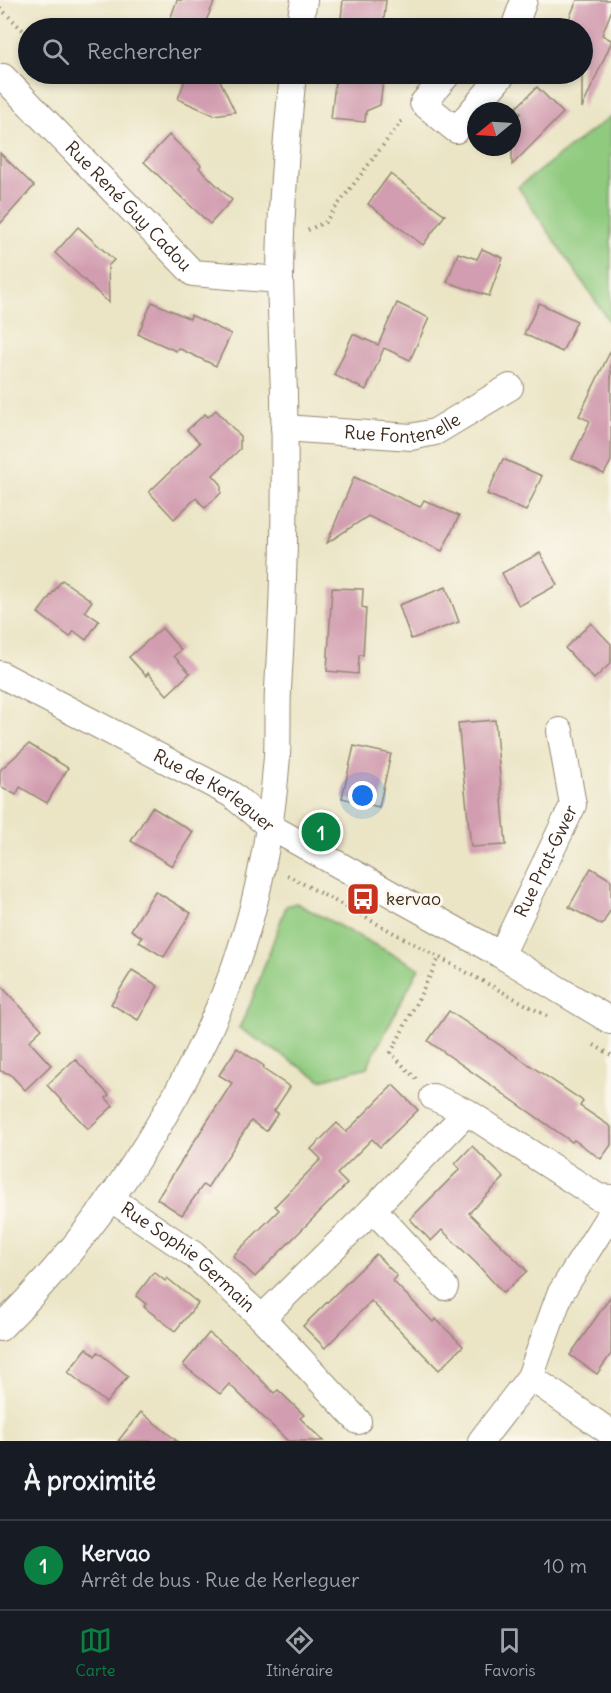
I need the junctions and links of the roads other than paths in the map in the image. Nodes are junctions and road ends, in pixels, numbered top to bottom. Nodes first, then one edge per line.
1 (304, 0) edge
2 (524, 0) edge
3 (301, 18) edge
4 (516, 18) edge
5 (3, 77) dead end
6 (292, 84) edge
7 (439, 84) edge
8 (495, 84) edge
9 (280, 280) junction
10 (510, 387) dead end
11 (284, 428) junction
12 (0, 674) edge
13 (560, 731) dead end
14 (269, 826) junction
15 (501, 955) junction
16 (611, 1021) edge
17 (433, 1097) road end
18 (467, 1112) junction
19 (111, 1198) junction
20 (611, 1198) edge
21 (373, 1209) junction
22 (611, 1213) edge
23 (445, 1287) dead end
24 (262, 1318) junction
25 (0, 1328) edge
26 (530, 1377) junction
27 (358, 1421) dead end
28 (611, 1434) edge
29 (481, 1441) edge

1 - 3 street
2 - 4 street
5 - 9 street, Rue René Guy Cadou
6 - 9 street
7 - 8 street
9 - 11 street
10 - 11 street, Rue Fontenelle
11 - 14 street
12 - 14 street, Rue de Kerleguer
13 - 15 street, Rue Prat-Gwer
14 - 15 street, Rue de Kerleguer
14 - 19 street
15 - 16 street, Rue de Kerleguer
17 - 18 street
18 - 20 street
18 - 21 street, Rue Sophie Germain
19 - 24 street, Rue Sophie Germain
19 - 25 street
21 - 23 street
21 - 24 street, Rue Sophie Germain
22 - 26 street
24 - 27 street, Rue Sophie Germain
26 - 28 street
26 - 29 street

